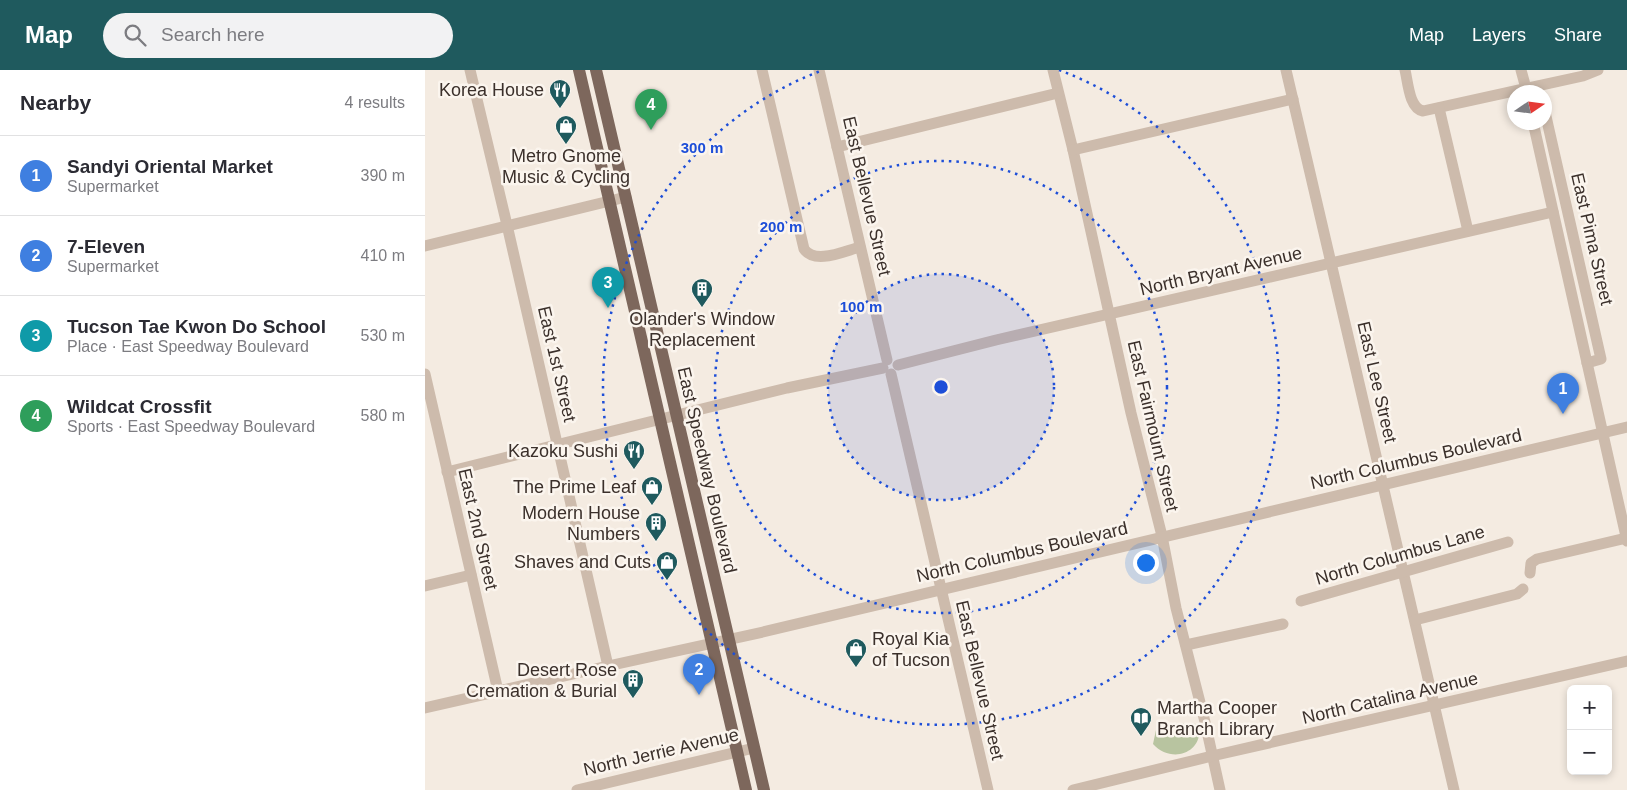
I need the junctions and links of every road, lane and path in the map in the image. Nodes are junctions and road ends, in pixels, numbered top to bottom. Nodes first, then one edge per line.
1 (470, 70) edge
2 (579, 70) edge
3 (596, 70) edge
4 (761, 70) edge
5 (819, 70) edge
6 (1053, 70) edge
7 (1286, 70) edge
8 (1405, 70) edge
9 (1521, 70) edge
10 (1598, 70) edge
11 (1525, 85) edge
12 (1552, 85) edge
13 (1058, 93) junction
14 (1507, 94) edge
15 (1293, 99) junction
16 (1439, 108) junction
17 (1535, 130) edge
18 (1549, 130) edge
19 (837, 147) junction
20 (1073, 150) junction
21 (626, 197) junction
22 (609, 201) junction
23 (1553, 212) junction
24 (507, 225) junction
25 (1468, 231) junction
26 (425, 246) edge
27 (860, 247) junction
28 (1331, 263) junction
29 (1109, 315) junction
30 (1587, 363) junction
31 (889, 367) junction
32 (425, 374) edge
33 (676, 415) junction
34 (660, 419) junction
35 (1627, 427) edge
36 (1603, 433) junction
37 (558, 446) junction
38 (447, 472) junction
39 (1383, 484) junction
40 (1162, 536) junction
41 (1627, 540) edge
42 (1508, 542) dead end
43 (1404, 573) junction
44 (1530, 573) dead end
45 (471, 574) junction
46 (425, 586) edge
47 (941, 589) junction
48 (1523, 589) dead end
49 (1301, 601) dead end
50 (1415, 620) junction
51 (1283, 624) dead end
52 (728, 639) junction
53 (712, 643) junction
54 (1186, 645) junction
55 (1627, 661) edge
56 (608, 666) junction
57 (498, 691) junction
58 (1435, 706) junction
59 (425, 708) edge
60 (754, 748) junction
61 (736, 752) junction
62 (1212, 756) junction
63 (577, 790) edge
64 (746, 790) edge
65 (764, 790) edge
66 (989, 790) edge
67 (1073, 790) edge
68 (1220, 790) edge
69 (1454, 790) edge

1 - 24 street, East 1st Street
2 - 22 main road, East Speedway Boulevard
3 - 21 main road, East Speedway Boulevard
4 - 27 street
5 - 19 street, East Bellevue Street
6 - 13 street, East Fairmount Street
7 - 15 street, East Lee Street
8 - 16 street
9 - 11 street
10 - 12 street
13 - 19 street
13 - 20 street, East Fairmount Street
14 - 16 street
15 - 20 street
15 - 28 street, East Lee Street
16 - 25 street
17 - 23 street, East Pima Street
18 - 30 street, East Pima Street
19 - 27 street, East Bellevue Street
20 - 29 street, East Fairmount Street
21 - 22 street
21 - 33 main road, East Speedway Boulevard
22 - 24 street
22 - 34 main road, East Speedway Boulevard
23 - 25 street, North Bryant Avenue
23 - 30 street, East Pima Street
24 - 26 street
24 - 37 street, East 1st Street
25 - 28 street, North Bryant Avenue
27 - 31 street, East Bellevue Street
28 - 29 street, North Bryant Avenue
28 - 39 street, East Lee Street
29 - 31 street, North Bryant Avenue
29 - 40 street, East Fairmount Street
30 - 36 street, East Pima Street
31 - 33 street, North Bryant Avenue
31 - 47 street, East Bellevue Street
32 - 38 street, East 2nd Street
33 - 34 street, North Bryant Avenue
33 - 52 main road, East Speedway Boulevard
34 - 37 street, North Bryant Avenue
34 - 53 main road, East Speedway Boulevard
35 - 36 street, North Columbus Boulevard
36 - 39 street, North Columbus Boulevard
36 - 41 street, East Pima Street
37 - 38 street, North Bryant Avenue
37 - 56 street, East 1st Street
38 - 45 street, East 2nd Street
39 - 40 street, North Columbus Boulevard
39 - 43 street, East Lee Street
40 - 47 street, North Columbus Boulevard
40 - 54 street, East Fairmount Street
41 - 44 street
42 - 43 street, North Columbus Lane
43 - 49 street, North Columbus Lane
43 - 50 street, East Lee Street
45 - 46 street
45 - 57 street, East 2nd Street
47 - 52 street, North Columbus Boulevard
47 - 66 street, East Bellevue Street
48 - 50 street
50 - 58 street, East Lee Street
51 - 54 street
52 - 53 street, North Columbus Boulevard
52 - 60 main road, East Speedway Boulevard
53 - 56 street, North Columbus Boulevard
53 - 61 main road, East Speedway Boulevard
54 - 62 street, East Fairmount Street
55 - 58 street, North Catalina Avenue
56 - 57 street, North Columbus Boulevard
57 - 59 street, North Columbus Boulevard
58 - 62 street, North Catalina Avenue
58 - 69 street, East Lee Street
60 - 61 street, North Jerrie Avenue
60 - 65 main road, East Speedway Boulevard
61 - 63 street, North Jerrie Avenue
61 - 64 main road, East Speedway Boulevard
62 - 67 street, North Catalina Avenue
62 - 68 street, East Fairmount Street

